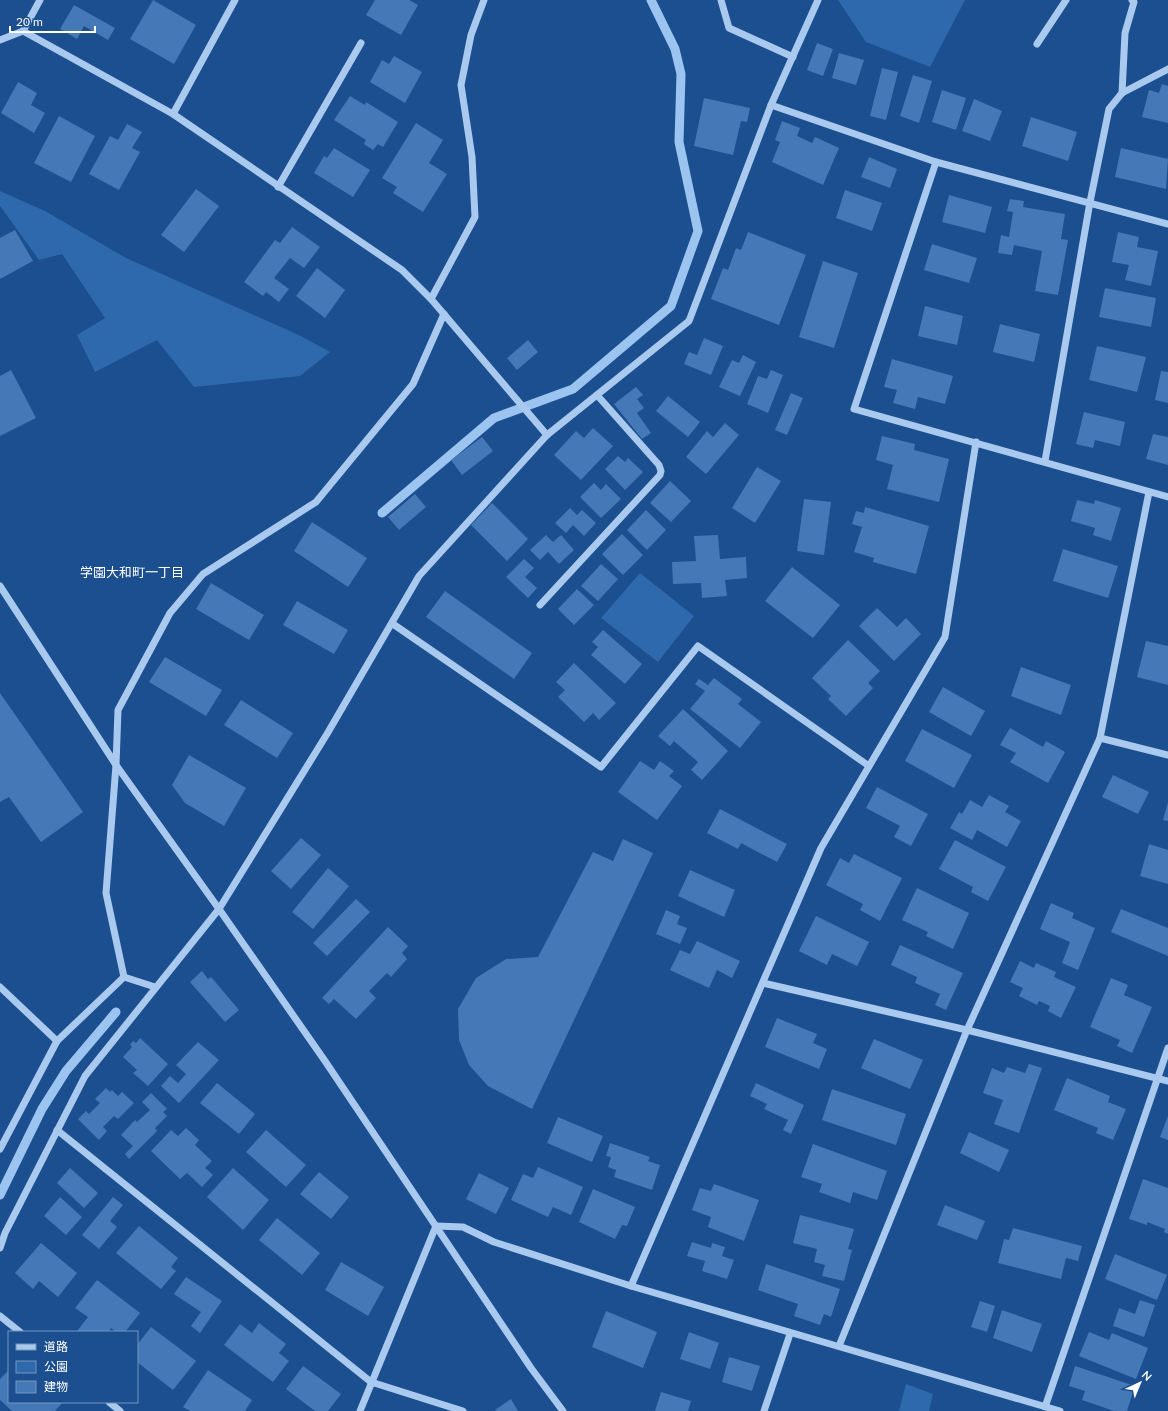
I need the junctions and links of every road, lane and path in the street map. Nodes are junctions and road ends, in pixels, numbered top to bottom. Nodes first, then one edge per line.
1 (40, 0) edge
2 (235, 0) edge
3 (484, 0) edge
4 (721, 0) edge
5 (818, 0) edge
6 (1066, 0) edge
7 (1132, 0) edge
8 (23, 31) junction
9 (0, 40) edge
10 (361, 43) dead end
11 (1036, 44) dead end
12 (792, 57) junction
13 (1168, 69) edge
14 (1122, 93) junction
15 (771, 105) junction
16 (173, 114) junction
17 (936, 162) junction
18 (278, 187) junction
19 (1090, 202) junction
20 (1168, 224) edge
21 (431, 299) junction
22 (444, 314) junction
23 (597, 395) junction
24 (547, 435) junction
25 (976, 442) junction
26 (1045, 461) junction
27 (1149, 492) junction
28 (1168, 498) edge
29 (0, 586) edge
30 (540, 605) dead end
31 (393, 624) junction
32 (1100, 738) junction
33 (1168, 755) edge
34 (116, 765) junction
35 (869, 766) junction
36 (219, 908) junction
37 (124, 977) junction
38 (763, 982) junction
39 (0, 987) edge
40 (155, 987) junction
41 (967, 1030) junction
42 (57, 1041) junction
43 (1168, 1048) edge
44 (1158, 1078) junction
45 (1168, 1081) edge
46 (57, 1130) junction
47 (0, 1149) edge
48 (436, 1226) junction
49 (0, 1248) edge
50 (631, 1286) junction
51 (0, 1316) edge
52 (19, 1331) edge
53 (790, 1334) junction
54 (839, 1346) junction
55 (371, 1382) junction
56 (110, 1403) edge
57 (1045, 1407) junction
58 (120, 1411) edge
59 (360, 1411) edge
60 (463, 1411) edge
61 (563, 1411) edge
62 (764, 1411) edge
63 (1060, 1411) edge

1 - 8 street
2 - 16 street
3 - 21 street
4 - 12 street
5 - 12 street
6 - 11 street
7 - 14 street
8 - 9 street
8 - 16 street
10 - 18 street
12 - 15 street
13 - 14 street
14 - 19 street
15 - 17 street
15 - 23 street
16 - 18 street
17 - 19 street
17 - 25 street
18 - 21 street
19 - 20 street
19 - 26 street
21 - 22 street
22 - 24 street
22 - 34 street
23 - 24 street
23 - 30 street
24 - 31 street
25 - 26 street
25 - 35 street
26 - 27 street
27 - 28 street
27 - 32 street
29 - 34 street
31 - 35 street
31 - 36 street
32 - 33 street
32 - 41 street
34 - 36 street
34 - 37 street
35 - 38 street
36 - 40 street
36 - 48 street
37 - 40 street
37 - 42 street
38 - 41 street
38 - 50 street
39 - 42 street
40 - 46 street
41 - 44 street
41 - 54 street
42 - 47 street
43 - 44 street
44 - 45 street
44 - 57 street
46 - 49 street
46 - 55 street
48 - 50 street
48 - 55 street
48 - 61 street
50 - 53 street
51 - 52 street
53 - 54 street
53 - 62 street
54 - 57 street
55 - 59 street
55 - 60 street
56 - 58 street
57 - 63 street

